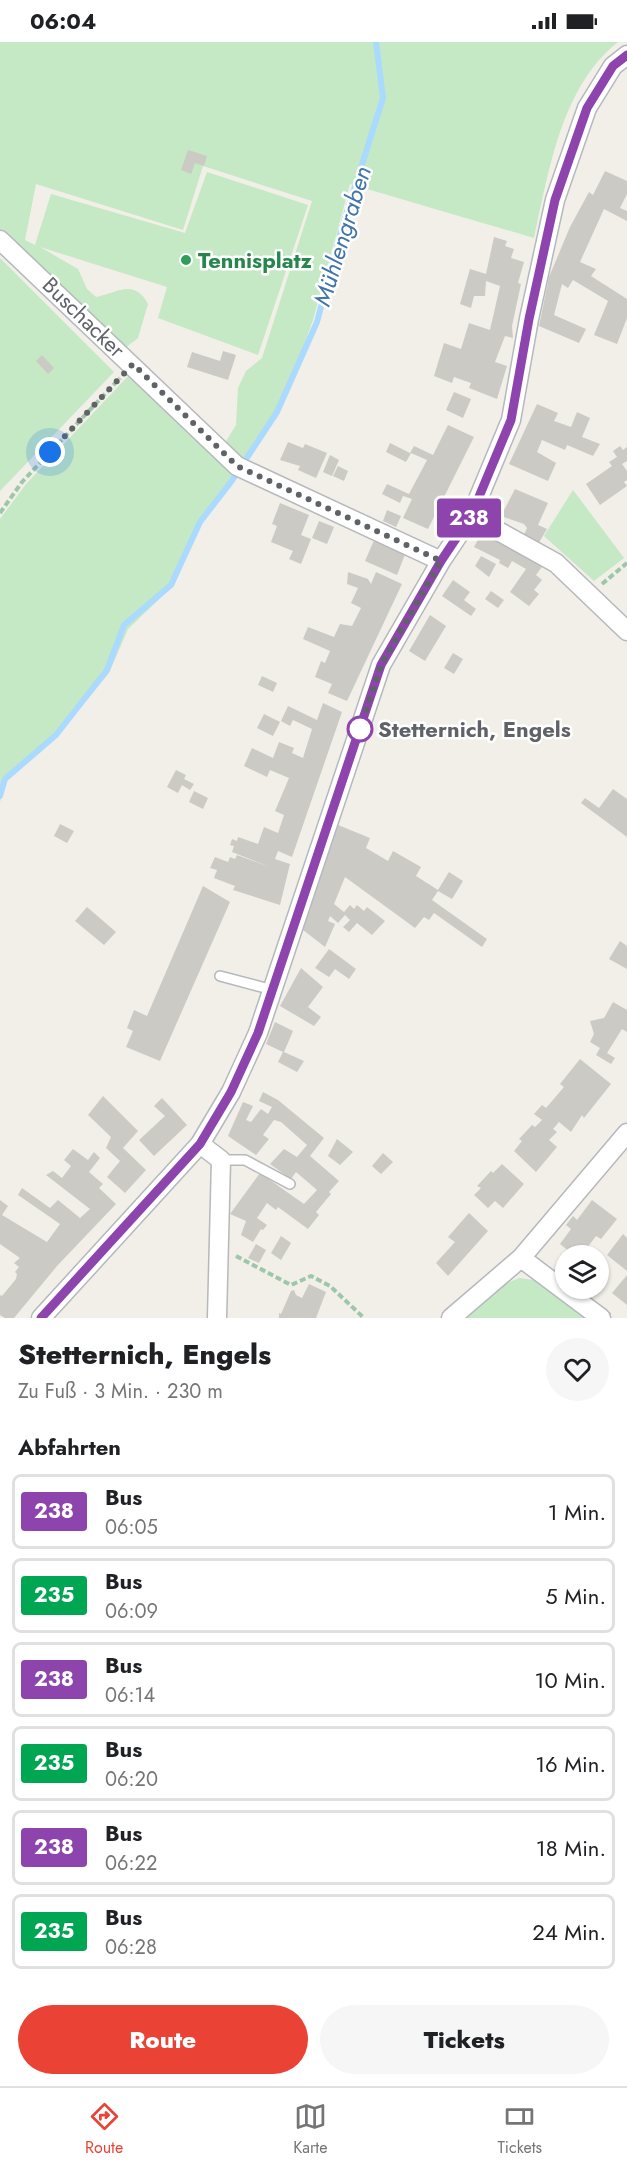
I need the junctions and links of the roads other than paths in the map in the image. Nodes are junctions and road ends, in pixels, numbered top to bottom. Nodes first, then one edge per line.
1 (627, 56) edge
2 (5, 244) edge
3 (471, 516) junction
4 (441, 561) junction
5 (627, 631) edge
6 (220, 976) dead end
7 (273, 990) junction
8 (627, 1133) edge
9 (200, 1144) junction
10 (221, 1160) junction
11 (290, 1184) dead end
12 (521, 1258) junction
13 (41, 1318) edge
14 (218, 1318) edge
15 (450, 1318) edge
16 (601, 1318) edge

1 - 3 street
2 - 4 street, Buschacker
3 - 4 street
3 - 5 street
4 - 7 street
6 - 7 lane
7 - 9 street
8 - 12 street
9 - 10 street
9 - 13 street
10 - 11 lane
10 - 14 street
12 - 15 street
12 - 16 street

